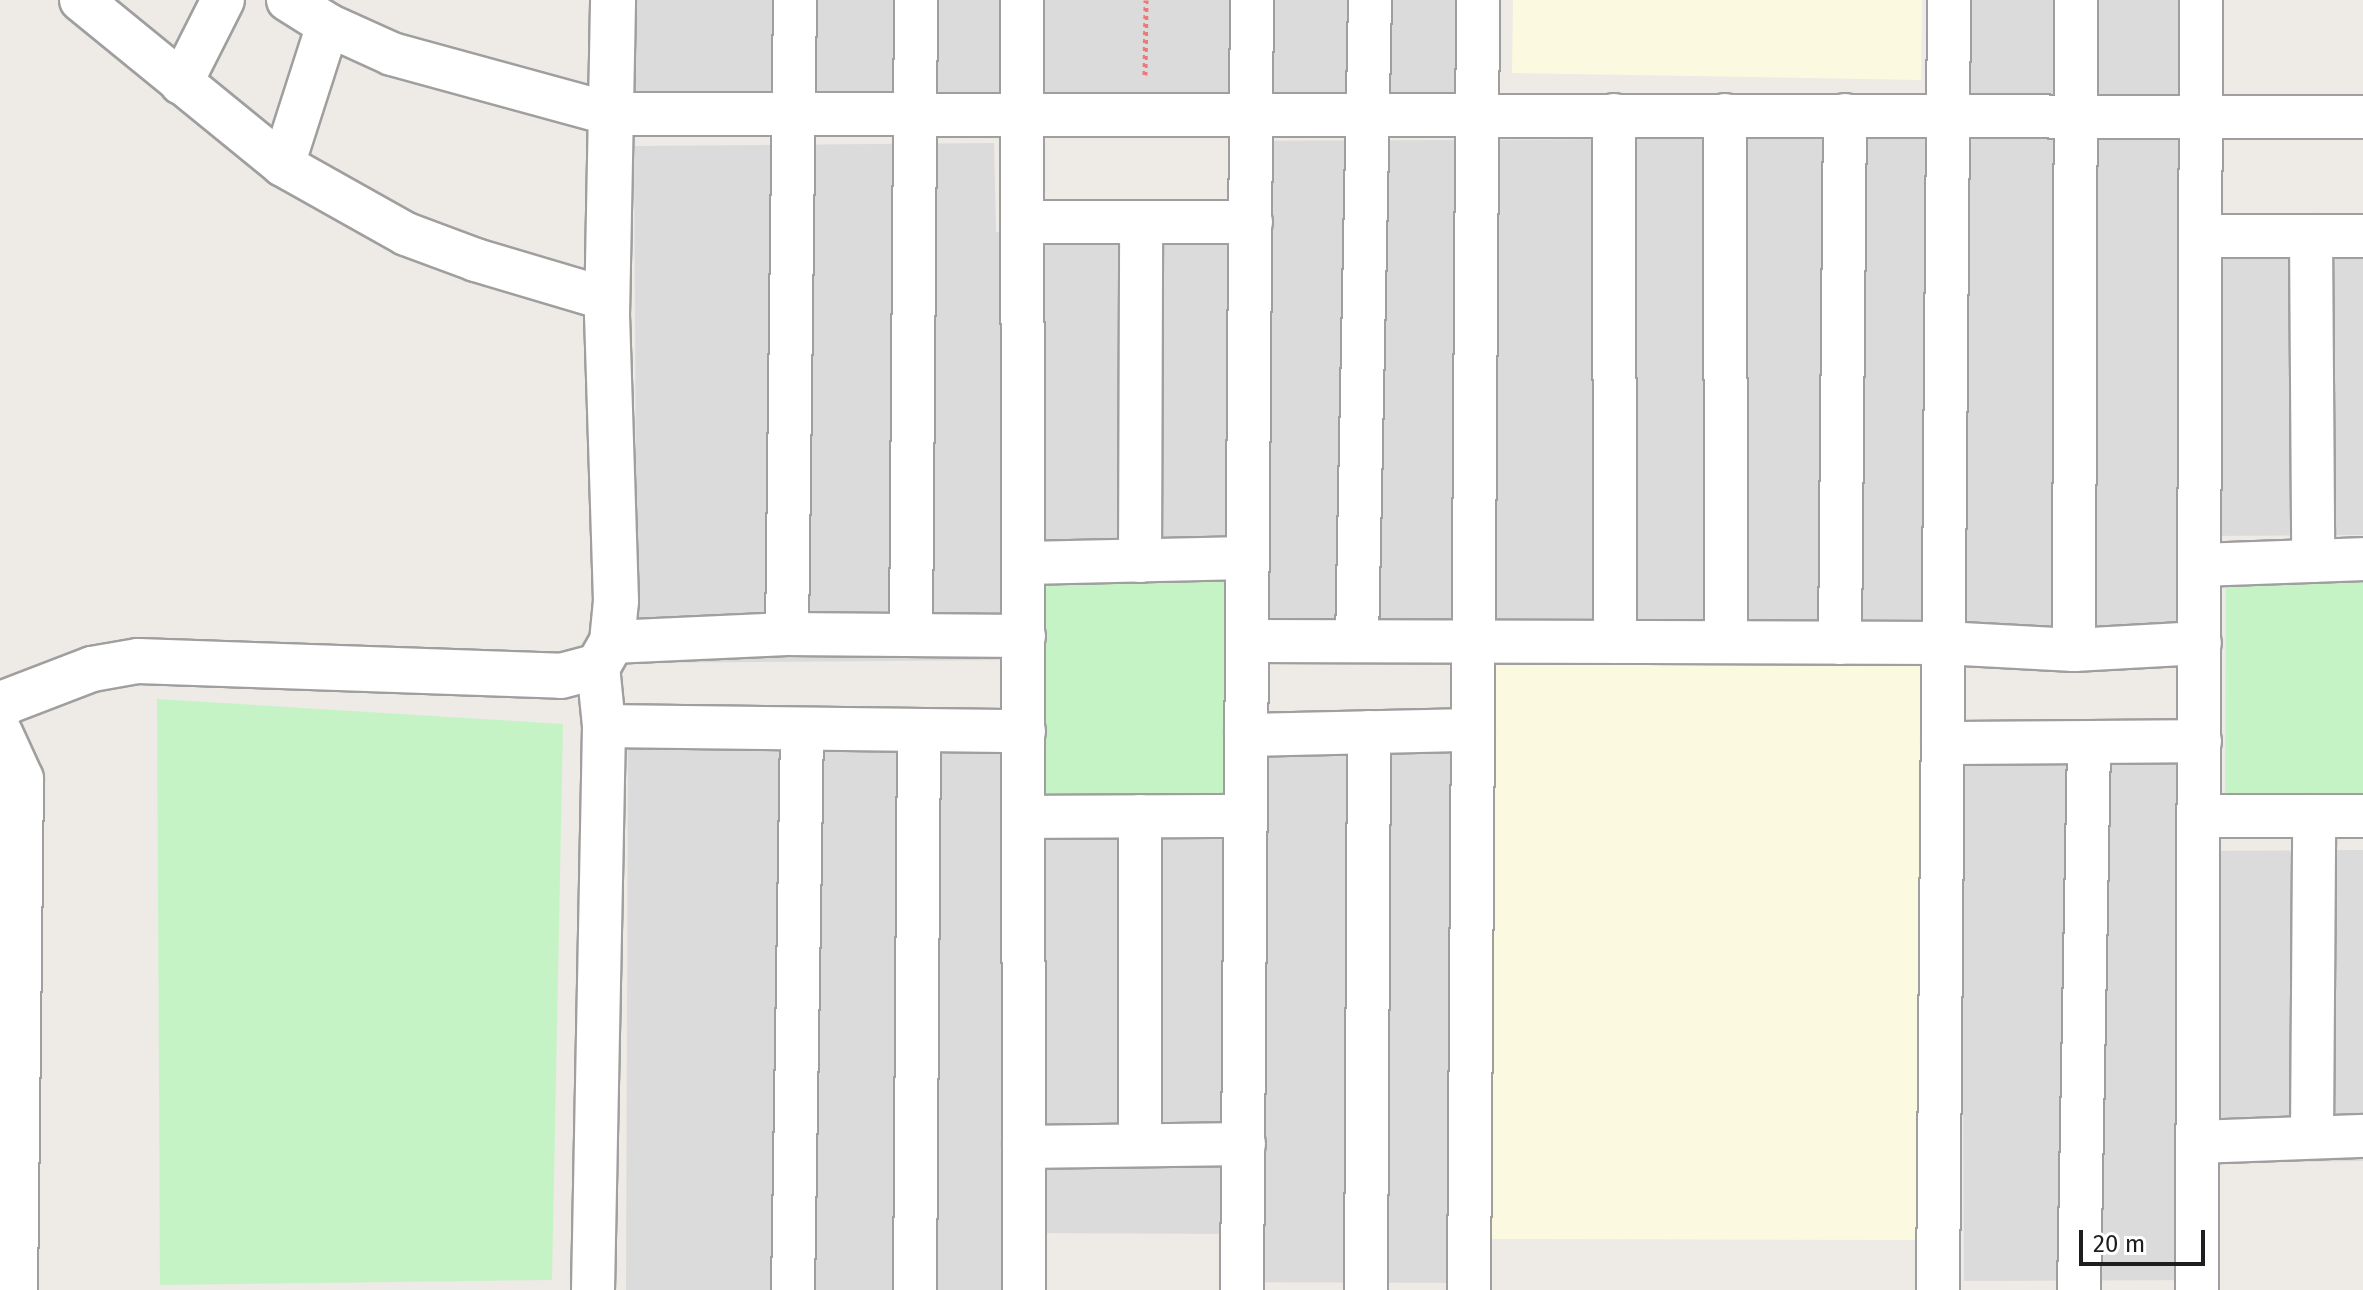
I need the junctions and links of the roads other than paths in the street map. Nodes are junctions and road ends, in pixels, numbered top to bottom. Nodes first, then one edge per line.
1 (81, 0) edge
2 (223, 0) edge
3 (288, 0) edge
4 (795, 0) edge
5 (916, 0) edge
6 (1022, 0) edge
7 (1252, 0) edge
8 (1370, 0) edge
9 (1478, 0) edge
10 (1949, 0) edge
11 (2076, 0) edge
12 (2201, 0) edge
13 (609, 3) edge
14 (328, 25) junction
15 (181, 83) junction
16 (611, 114) junction
17 (794, 114) junction
18 (916, 114) junction
19 (1252, 114) junction
20 (1023, 115) junction
21 (1369, 115) junction
22 (1477, 115) junction
23 (1614, 115) junction
24 (1725, 115) junction
25 (1845, 115) junction
26 (1948, 115) junction
27 (2076, 115) junction
28 (2202, 116) junction
29 (2363, 117) edge
30 (283, 165) junction
31 (1024, 222) junction
32 (1141, 222) junction
33 (1251, 222) junction
34 (2201, 236) junction
35 (2311, 236) junction
36 (2363, 236) edge
37 (607, 299) junction
38 (1248, 558) junction
39 (2363, 559) edge
40 (1140, 561) junction
41 (2313, 561) junction
42 (1024, 563) junction
43 (2200, 565) junction
44 (787, 634) junction
45 (911, 635) junction
46 (1024, 636) junction
47 (1248, 641) junction
48 (1357, 641) junction
49 (1474, 642) junction
50 (1615, 642) junction
51 (1726, 642) junction
52 (1840, 643) junction
53 (1944, 643) junction
54 (2200, 643) junction
55 (2074, 650) junction
56 (605, 654) junction
57 (2, 709) edge
58 (604, 726) junction
59 (802, 730) junction
60 (1473, 730) junction
61 (919, 731) junction
62 (1024, 731) junction
63 (1369, 732) junction
64 (1246, 735) junction
65 (2200, 741) junction
66 (2089, 742) junction
67 (1943, 743) junction
68 (1140, 816) junction
69 (1246, 816) junction
70 (2199, 816) junction
71 (2314, 816) junction
72 (2363, 816) edge
73 (1024, 817) junction
74 (10, 1080) edge
75 (2363, 1136) edge
76 (2312, 1137) junction
77 (2198, 1142) junction
78 (1244, 1144) junction
79 (1140, 1145) junction
80 (1024, 1147) junction
81 (15, 1290) edge
82 (593, 1290) edge
83 (793, 1290) edge
84 (915, 1290) edge
85 (1024, 1290) edge
86 (1242, 1290) edge
87 (1366, 1290) edge
88 (1469, 1290) edge
89 (1938, 1290) edge
90 (2079, 1290) edge
91 (2197, 1290) edge

1 - 15 street
2 - 15 street
3 - 14 street
4 - 17 street
5 - 18 street
6 - 20 street
7 - 19 street
8 - 21 street
9 - 22 street
10 - 26 street
11 - 27 street
12 - 28 street
13 - 16 street
14 - 16 street
14 - 30 street
15 - 30 street
16 - 17 street
16 - 37 street
17 - 18 street
17 - 44 street
18 - 20 street
18 - 45 street
19 - 20 street
19 - 21 street
19 - 33 street
20 - 31 street
21 - 22 street
21 - 48 street
22 - 23 street
22 - 49 street
23 - 24 street
23 - 50 street
24 - 25 street
24 - 51 street
25 - 26 street
25 - 52 street
26 - 27 street
26 - 53 street
27 - 28 street
27 - 55 street
28 - 29 street
28 - 34 street
30 - 37 street
31 - 32 street
31 - 42 street
32 - 33 street
32 - 40 street
33 - 38 street
34 - 35 street
34 - 43 street
35 - 36 street
35 - 41 street
37 - 56 street
38 - 40 street
38 - 47 street
39 - 41 street
40 - 42 street
41 - 43 street
42 - 46 street
43 - 54 street
44 - 45 street
44 - 56 street
45 - 46 street
46 - 62 street
47 - 48 street
47 - 64 street
48 - 49 street
49 - 50 street
49 - 60 street
50 - 51 street
51 - 52 street
52 - 53 street
53 - 55 street
53 - 67 street
54 - 55 street
54 - 65 street
56 - 57 street
56 - 58 street
57 - 74 street
58 - 59 street
58 - 82 street
59 - 61 street
59 - 83 street
60 - 63 street
60 - 88 street
61 - 62 street
61 - 84 street
62 - 73 street
63 - 64 street
63 - 87 street
64 - 69 street
65 - 66 street
65 - 70 street
66 - 67 street
66 - 90 street
67 - 89 street
68 - 69 street
68 - 73 street
68 - 79 street
69 - 78 street
70 - 71 street
70 - 77 street
71 - 72 street
71 - 76 street
73 - 80 street
74 - 81 street
75 - 76 street
76 - 77 street
77 - 91 street
78 - 79 street
78 - 86 street
79 - 80 street
80 - 85 street

